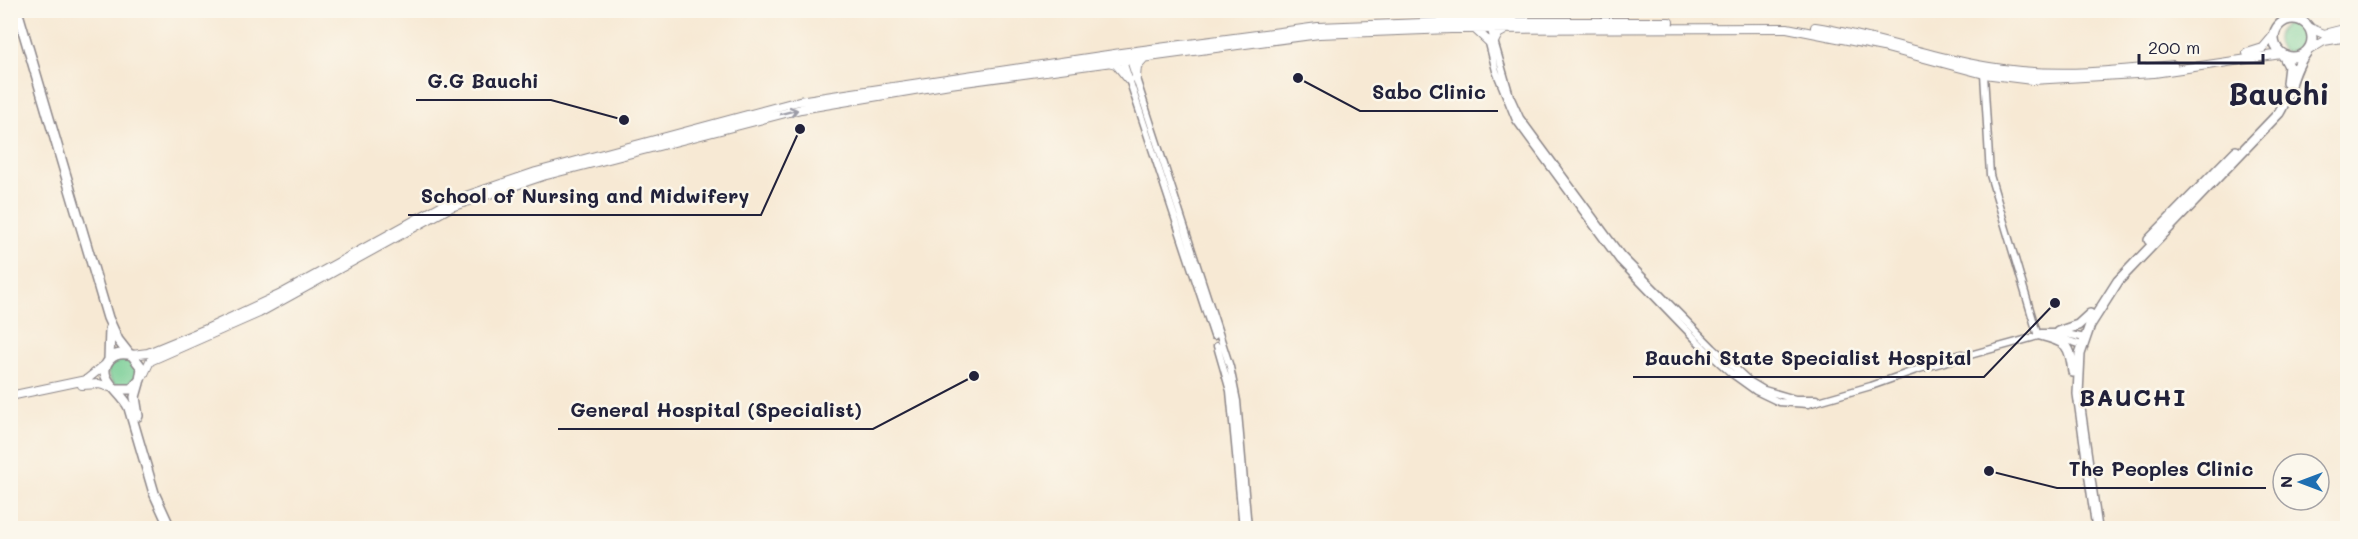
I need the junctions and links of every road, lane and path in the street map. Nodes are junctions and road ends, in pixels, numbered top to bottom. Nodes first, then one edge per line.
1 (17, 10) edge
2 (2296, 10) edge
3 (2302, 10) edge
4 (2289, 19) junction
5 (1487, 26) junction
6 (2307, 26) junction
7 (2348, 28) edge
8 (1474, 29) junction
9 (1508, 29) junction
10 (2274, 35) junction
11 (2348, 37) edge
12 (1492, 42) junction
13 (2307, 51) junction
14 (2282, 55) junction
15 (1125, 56) junction
16 (1147, 56) junction
17 (1107, 62) junction
18 (1984, 74) junction
19 (976, 77) junction
20 (1132, 79) junction
21 (282, 297) junction
22 (2090, 314) junction
23 (108, 318) junction
24 (2058, 332) junction
25 (2039, 334) junction
26 (2081, 340) junction
27 (131, 355) junction
28 (108, 361) junction
29 (2073, 372) junction
30 (141, 379) junction
31 (114, 388) junction
32 (10, 398) edge
33 (152, 476) junction
34 (170, 528) edge
35 (176, 528) edge
36 (1243, 528) edge
37 (1248, 528) edge
38 (2091, 528) edge
39 (2097, 528) edge

1 - 23 highway
2 - 4 highway
3 - 6 highway
4 - 6 highway
4 - 10 highway
5 - 8 main road
5 - 9 main road
5 - 10 main road
5 - 12 street
5 - 15 main road
6 - 7 main road
6 - 13 highway
8 - 12 main road
8 - 16 main road
9 - 12 main road
9 - 18 main road
10 - 14 highway
11 - 13 main road
12 - 25 street
13 - 14 highway
13 - 26 highway
14 - 18 main road
14 - 22 highway
15 - 16 main road
15 - 17 main road
15 - 19 main road
15 - 20 street
16 - 20 main road
17 - 19 main road
17 - 20 main road
18 - 25 street
19 - 21 main road
20 - 36 street
20 - 37 street
21 - 27 main road
21 - 30 main road
22 - 24 highway
22 - 26 highway
23 - 27 highway
23 - 28 highway
24 - 25 street
24 - 26 street
25 - 26 street
25 - 29 highway
26 - 29 highway
26 - 39 highway
27 - 28 highway
27 - 30 highway
28 - 31 highway
28 - 32 main road
29 - 38 highway
30 - 31 highway
30 - 33 highway
31 - 32 main road
31 - 33 highway
33 - 34 highway
33 - 35 highway

